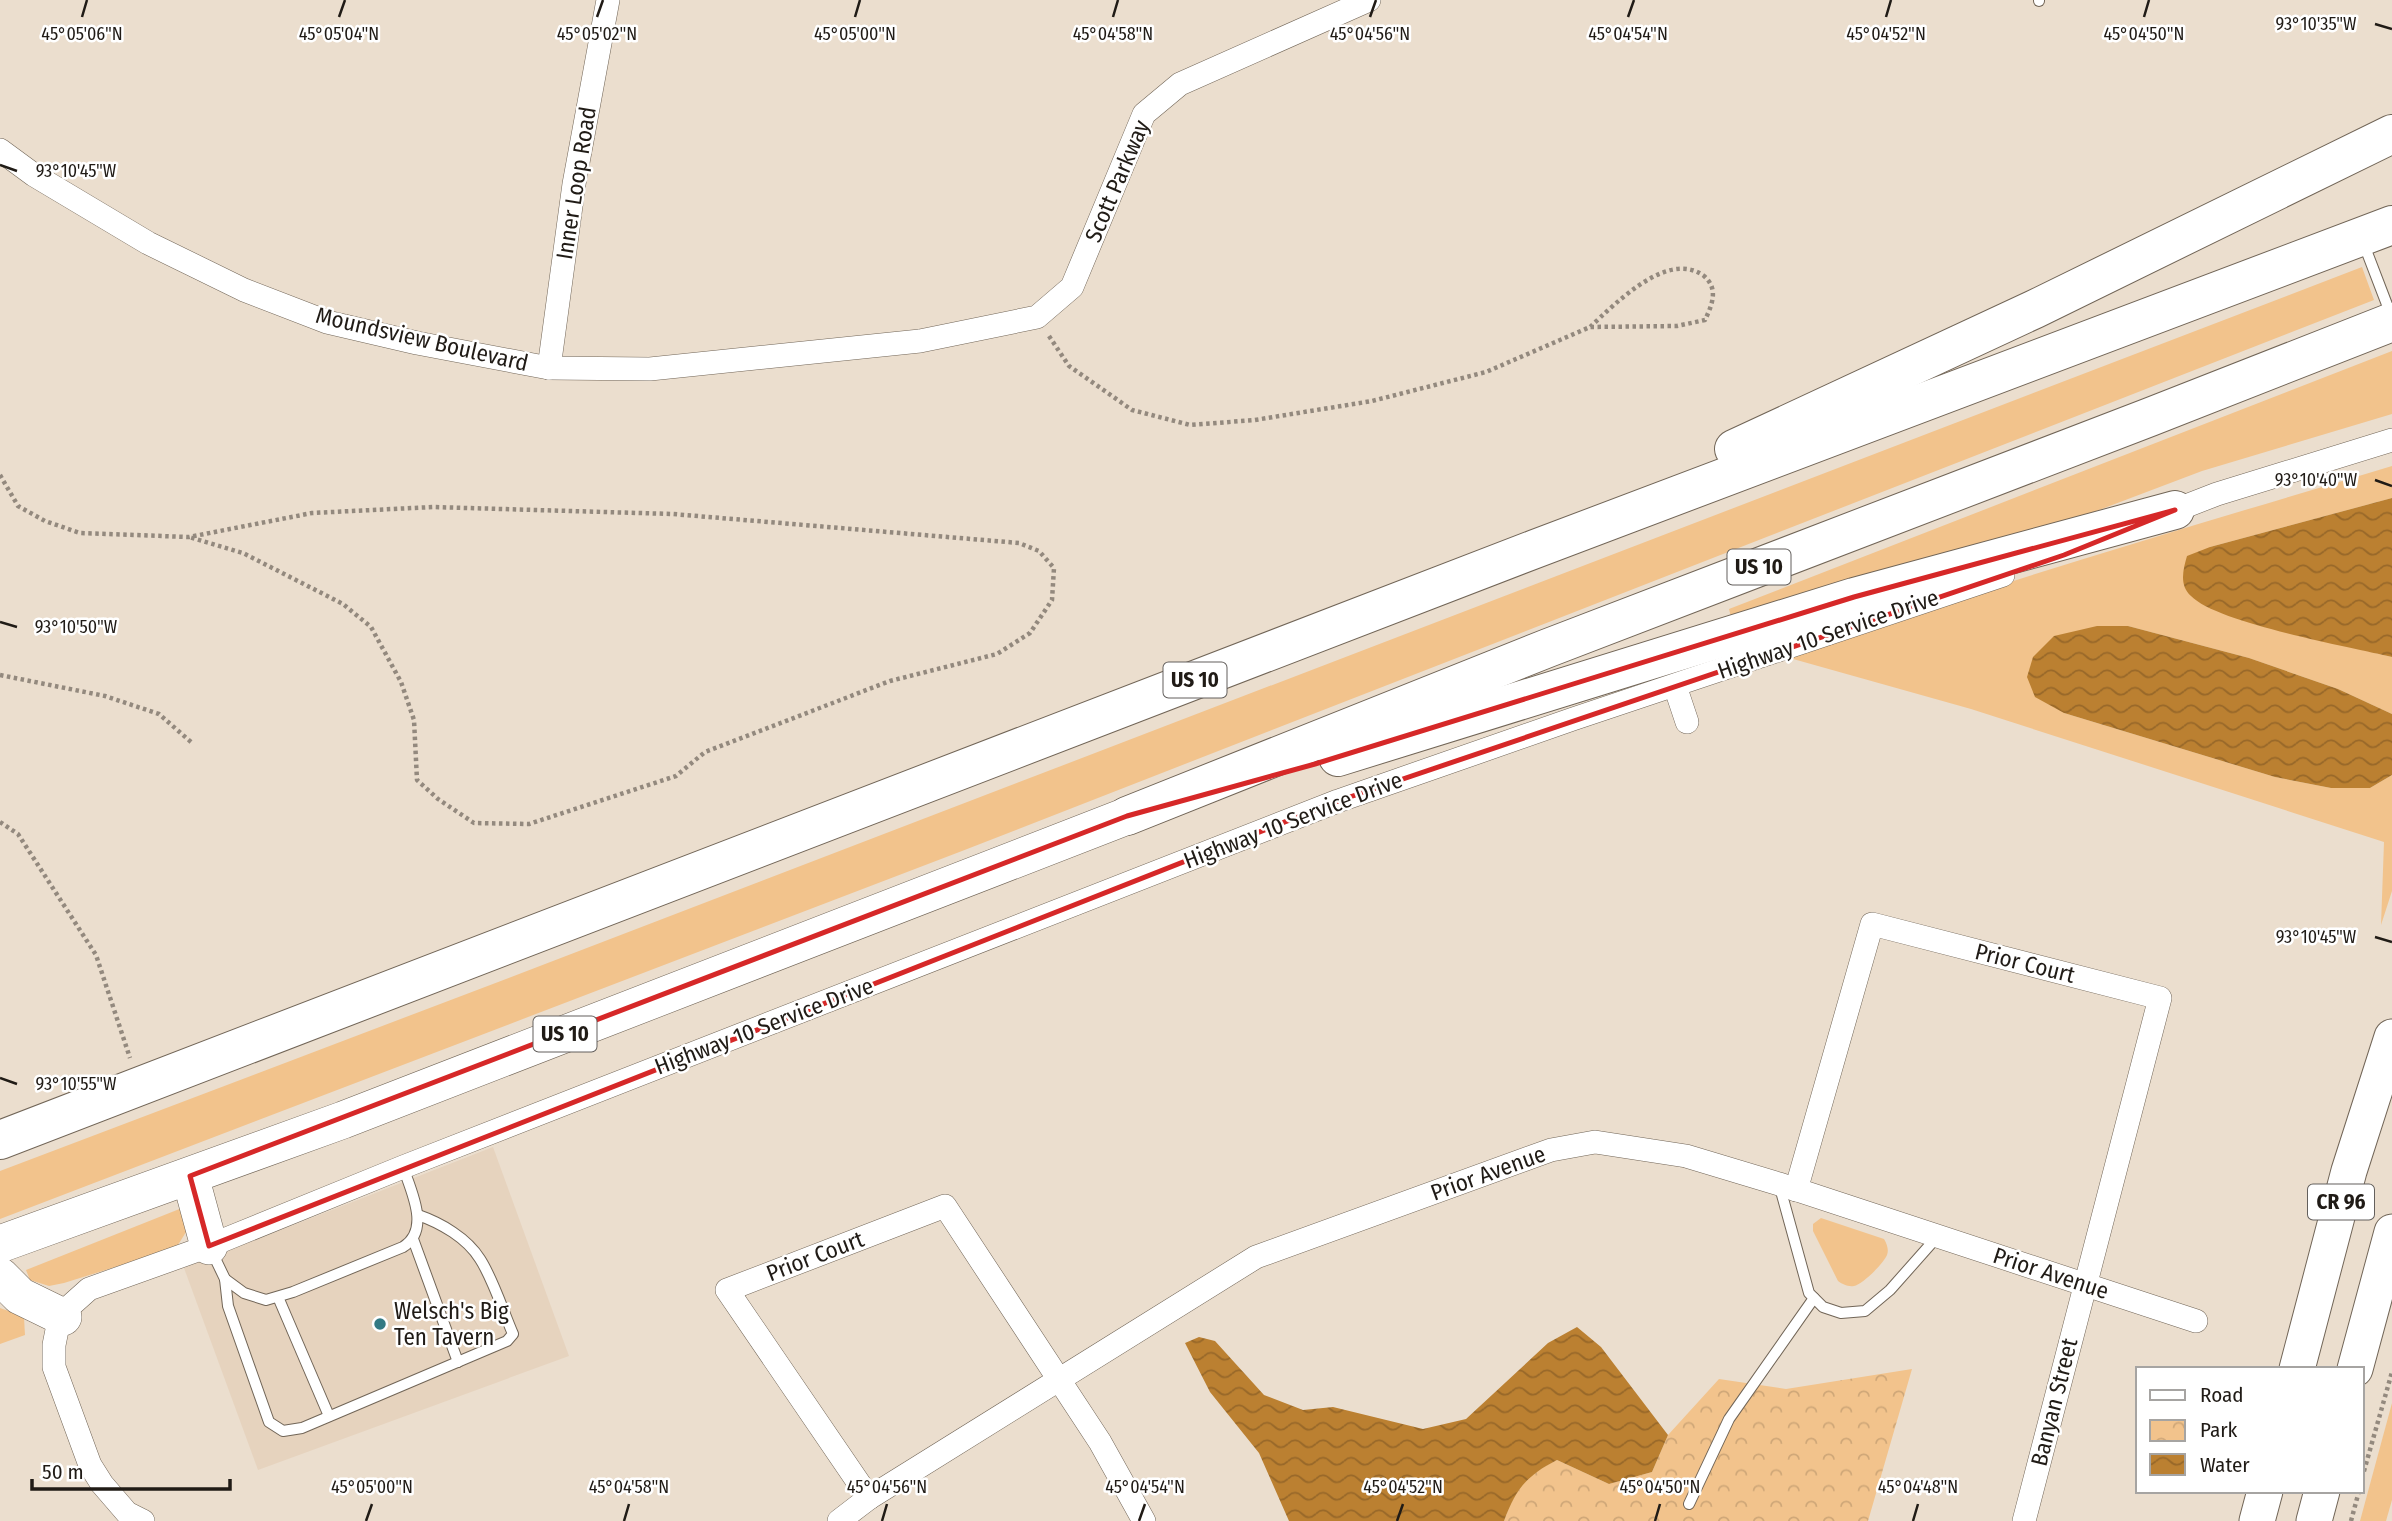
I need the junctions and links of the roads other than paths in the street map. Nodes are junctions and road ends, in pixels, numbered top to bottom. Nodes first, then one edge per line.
1 (608, 0) edge
2 (1369, 0) edge
3 (2392, 135) edge
4 (0, 150) edge
5 (2376, 231) edge
6 (1037, 317) joint
7 (2392, 320) edge
8 (549, 368) junction
9 (2392, 440) edge
10 (2175, 510) junction
11 (1535, 549) junction
12 (1675, 686) junction
13 (1687, 722) dead end
14 (1127, 816) junction
15 (2392, 1037) edge
16 (0, 1140) edge
17 (403, 1167) junction
18 (190, 1176) junction
19 (1787, 1187) junction
20 (418, 1215) junction
21 (2392, 1232) edge
22 (415, 1236) junction
23 (1937, 1237) junction
24 (0, 1244) edge
25 (209, 1246) junction
26 (0, 1276) edge
27 (225, 1279) junction
28 (2084, 1284) junction
29 (278, 1297) junction
30 (1814, 1298) junction
31 (63, 1317) junction
32 (2196, 1321) dead end
33 (458, 1362) junction
34 (2298, 1367) edge
35 (2356, 1367) edge
36 (1059, 1381) junction
37 (329, 1416) junction
38 (2264, 1493) edge
39 (2321, 1493) edge
40 (869, 1498) junction
41 (1689, 1504) dead end
42 (142, 1521) edge
43 (839, 1521) edge
44 (1144, 1521) edge
45 (2024, 1521) edge
46 (2257, 1521) edge
47 (2314, 1521) edge

1 - 8 street, Inner Loop Road
2 - 6 street, Scott Parkway
3 - 11 highway
4 - 8 street, Moundsview Boulevard
5 - 7 lane
5 - 11 highway, US 10
6 - 8 street, Moundsview Boulevard
7 - 14 highway, US 10
9 - 10 street, Highway 10 Service Drive
10 - 12 street, Highway 10 Service Drive
10 - 14 highway
11 - 16 highway, US 10
12 - 13 street
12 - 17 street, Highway 10 Service Drive
14 - 18 highway, US 10
15 - 34 main road, CR 96
17 - 20 lane
17 - 25 street, Highway 10 Service Drive
18 - 24 highway, US 10
18 - 25 highway
19 - 23 street, Prior Avenue
19 - 28 street, Prior Court
19 - 30 lane
19 - 36 street, Prior Avenue
20 - 22 lane
20 - 33 lane
21 - 35 main road, CR 96
22 - 29 lane
22 - 33 lane
23 - 28 street, Prior Avenue
23 - 30 lane
25 - 27 lane
25 - 31 street
26 - 31 highway
27 - 29 lane
27 - 37 lane
28 - 32 street, Prior Avenue
28 - 45 street, Banyan Street
29 - 37 lane
30 - 41 lane
31 - 42 street
33 - 37 lane
36 - 40 street, Prior Avenue
36 - 40 street, Prior Court
36 - 44 street
38 - 46 main road
39 - 47 main road
40 - 43 street, Prior Avenue

